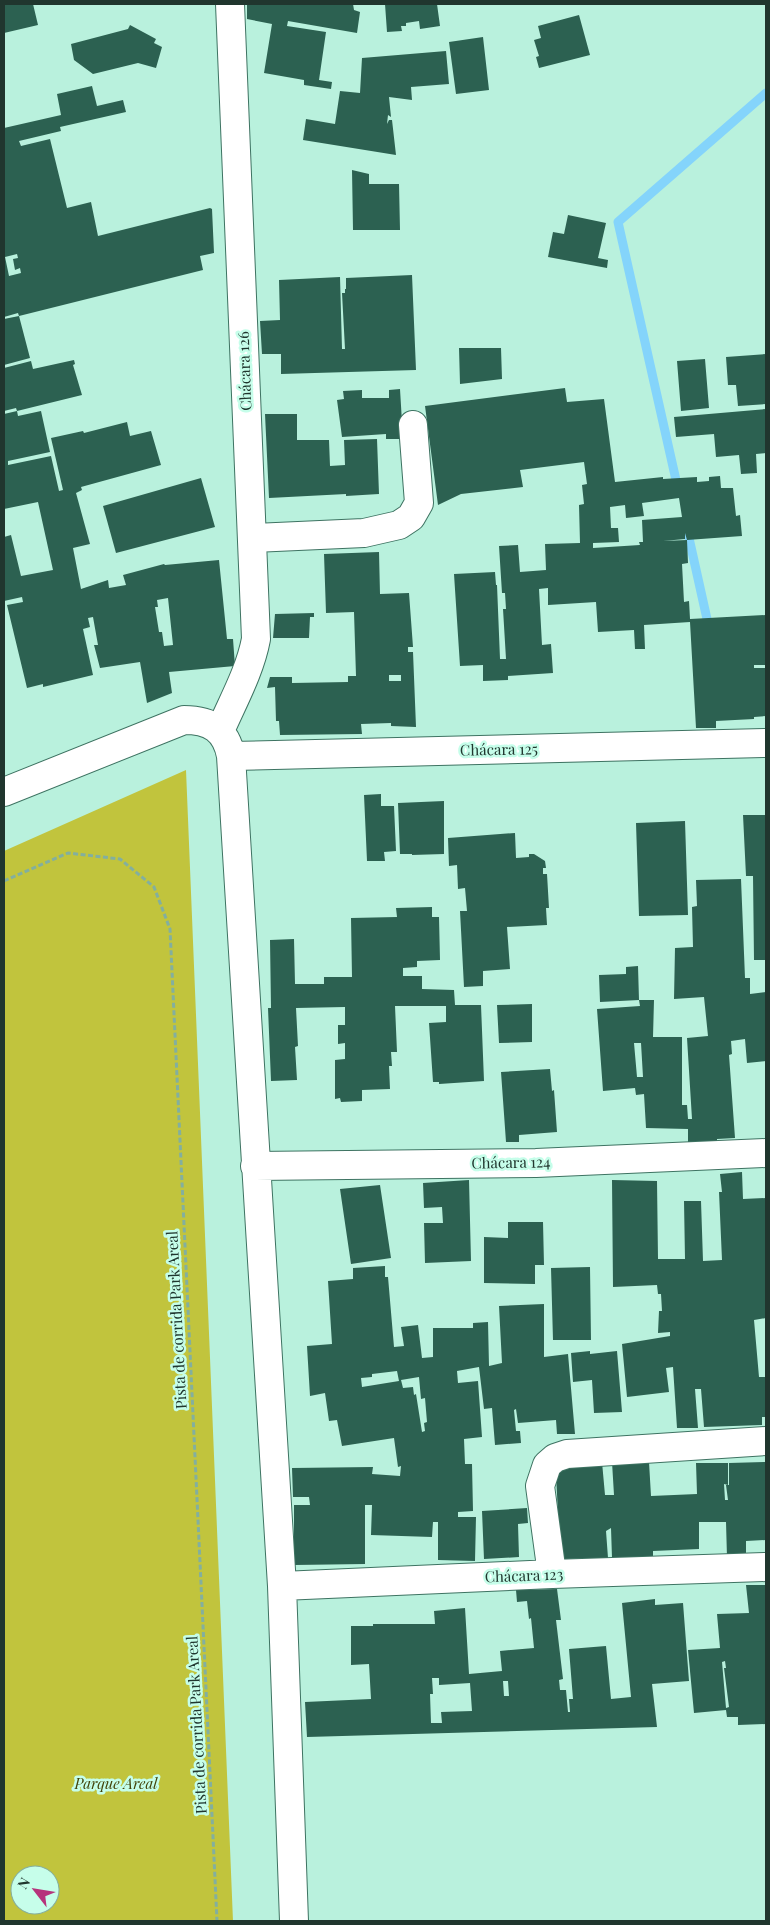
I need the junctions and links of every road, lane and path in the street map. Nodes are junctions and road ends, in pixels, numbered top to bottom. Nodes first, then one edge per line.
1 (230, 4) edge
2 (413, 424) dead end
3 (252, 538) junction
4 (220, 732) junction
5 (766, 744) edge
6 (231, 756) junction
7 (4, 792) edge
8 (4, 881) edge
9 (766, 1153) edge
10 (255, 1166) junction
11 (766, 1441) edge
12 (766, 1568) edge
13 (552, 1574) junction
14 (282, 1586) junction
15 (217, 1921) edge
16 (294, 1921) edge

1 - 3 street, Chácara 126
2 - 3 street
3 - 4 street, Chácara 126
4 - 6 street
4 - 7 street
5 - 6 street, Chácara 125
6 - 10 street
8 - 15 path, Pista de corrida Park Areal
9 - 10 street, Chácara 124
10 - 14 street
11 - 13 street
12 - 13 street, Chácara 123
13 - 14 street, Chácara 123
14 - 16 street

